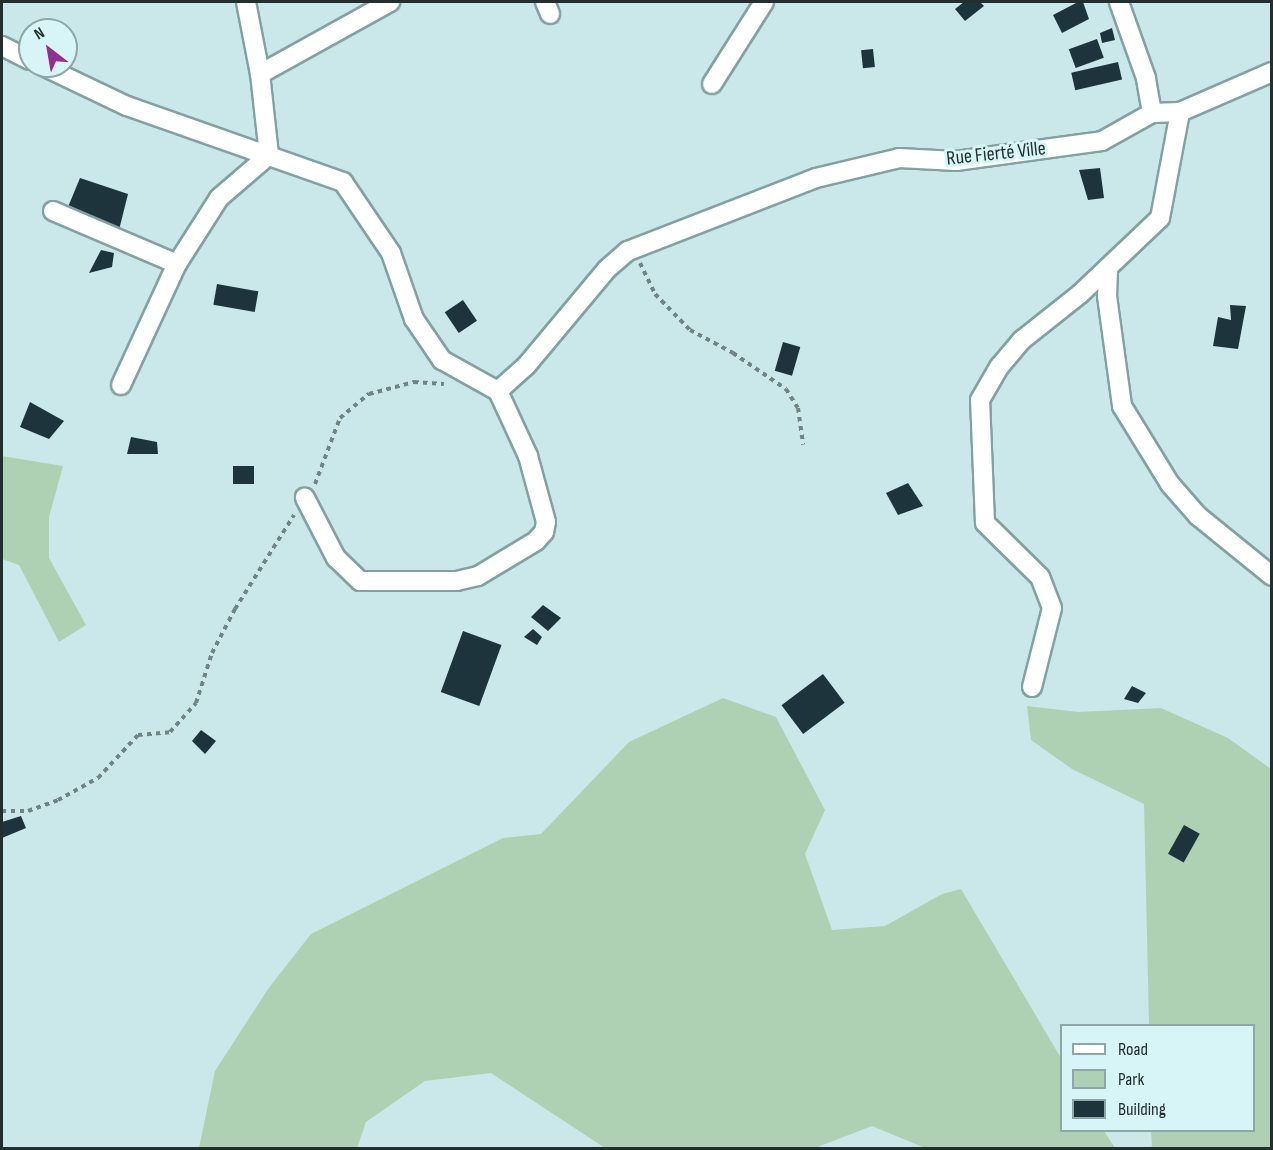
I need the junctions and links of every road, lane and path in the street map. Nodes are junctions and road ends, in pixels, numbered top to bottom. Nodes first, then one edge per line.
1 (246, 2) edge
2 (390, 2) edge
3 (765, 2) edge
4 (1119, 2) edge
5 (2, 46) edge
6 (18, 54) edge
7 (1272, 72) edge
8 (260, 74) junction
9 (69, 78) edge
10 (712, 84) dead end
11 (1180, 112) junction
12 (1152, 114) junction
13 (269, 155) junction
14 (53, 211) dead end
15 (628, 251) junction
16 (177, 264) junction
17 (1108, 269) junction
18 (447, 384) dead end
19 (121, 385) dead end
20 (498, 391) junction
21 (803, 445) dead end
22 (305, 498) junction
23 (1272, 576) edge
24 (1032, 687) dead end
25 (2, 811) edge

1 - 8 street
2 - 8 street
3 - 10 street
4 - 12 street
5 - 6 street
7 - 11 street
8 - 13 street
9 - 13 street
11 - 12 street
11 - 17 street
12 - 15 street, Rue Fierté Ville
13 - 16 street
13 - 20 street
14 - 16 street
15 - 20 street
15 - 21 path
16 - 19 street
17 - 23 street
17 - 24 street
18 - 22 path
20 - 22 street
22 - 25 path

